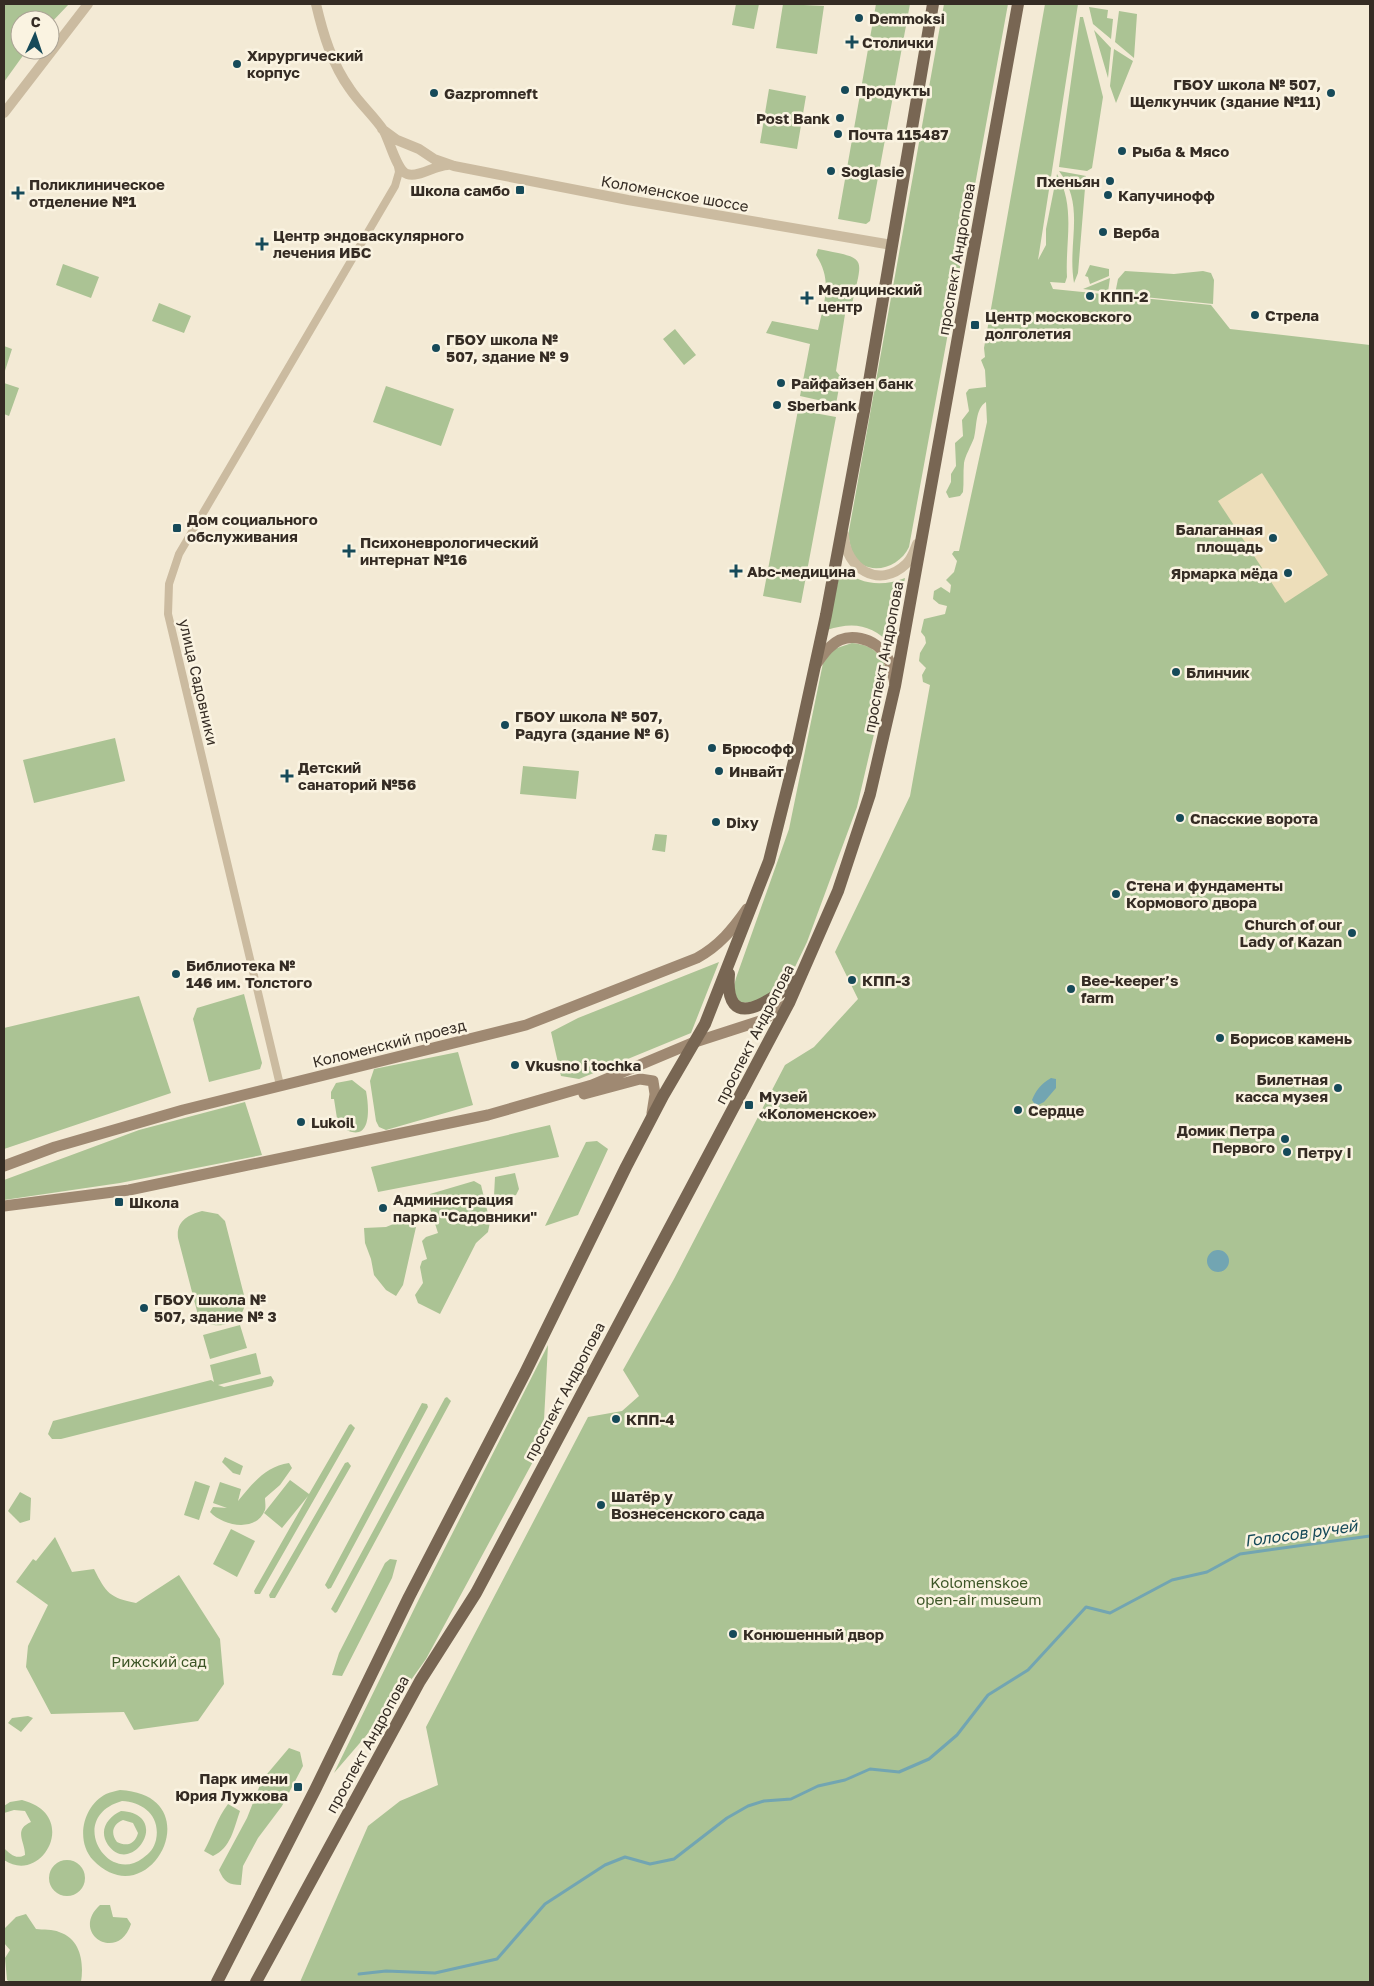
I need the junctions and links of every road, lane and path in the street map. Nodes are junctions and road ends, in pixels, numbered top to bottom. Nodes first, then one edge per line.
1 (88, 4) edge
2 (316, 4) edge
3 (934, 4) edge
4 (1018, 4) edge
5 (4, 113) edge
6 (382, 129) junction
7 (412, 146) junction
8 (422, 151) junction
9 (398, 164) junction
10 (454, 166) junction
11 (416, 174) junction
12 (395, 186) junction
13 (892, 245) junction
14 (843, 521) junction
15 (924, 528) junction
16 (813, 669) junction
17 (896, 686) junction
18 (755, 899) junction
19 (730, 964) junction
20 (802, 976) junction
21 (789, 1003) junction
22 (692, 1043) junction
23 (280, 1085) junction
24 (573, 1091) junction
25 (650, 1120) junction
26 (4, 1166) edge
27 (4, 1206) edge
28 (217, 1982) edge
29 (256, 1982) edge

1 - 5 street
2 - 6 street
3 - 13 main road, проспект Андропова
4 - 15 main road, проспект Андропова
6 - 7 street
6 - 9 street
7 - 8 street
7 - 9 street
8 - 10 street, Коломенское шоссе
8 - 11 street
9 - 11 street
9 - 12 street, улица Садовники
10 - 11 street, Коломенское шоссе
10 - 13 street, Коломенское шоссе
11 - 12 street, улица Садовники
12 - 23 street, улица Садовники
13 - 14 main road, проспект Андропова
14 - 15 street
14 - 16 main road, проспект Андропова
15 - 17 main road, проспект Андропова
16 - 17 main road
16 - 18 main road, проспект Андропова
17 - 20 main road, проспект Андропова
18 - 19 main road, проспект Андропова
18 - 23 main road, Коломенский проезд
19 - 20 main road
19 - 22 main road, проспект Андропова
20 - 21 main road, проспект Андропова
21 - 22 main road
21 - 29 main road, проспект Андропова
22 - 24 main road
22 - 25 main road, проспект Андропова
23 - 26 main road, Коломенский проезд
24 - 25 main road
24 - 27 main road
25 - 28 main road, проспект Андропова

